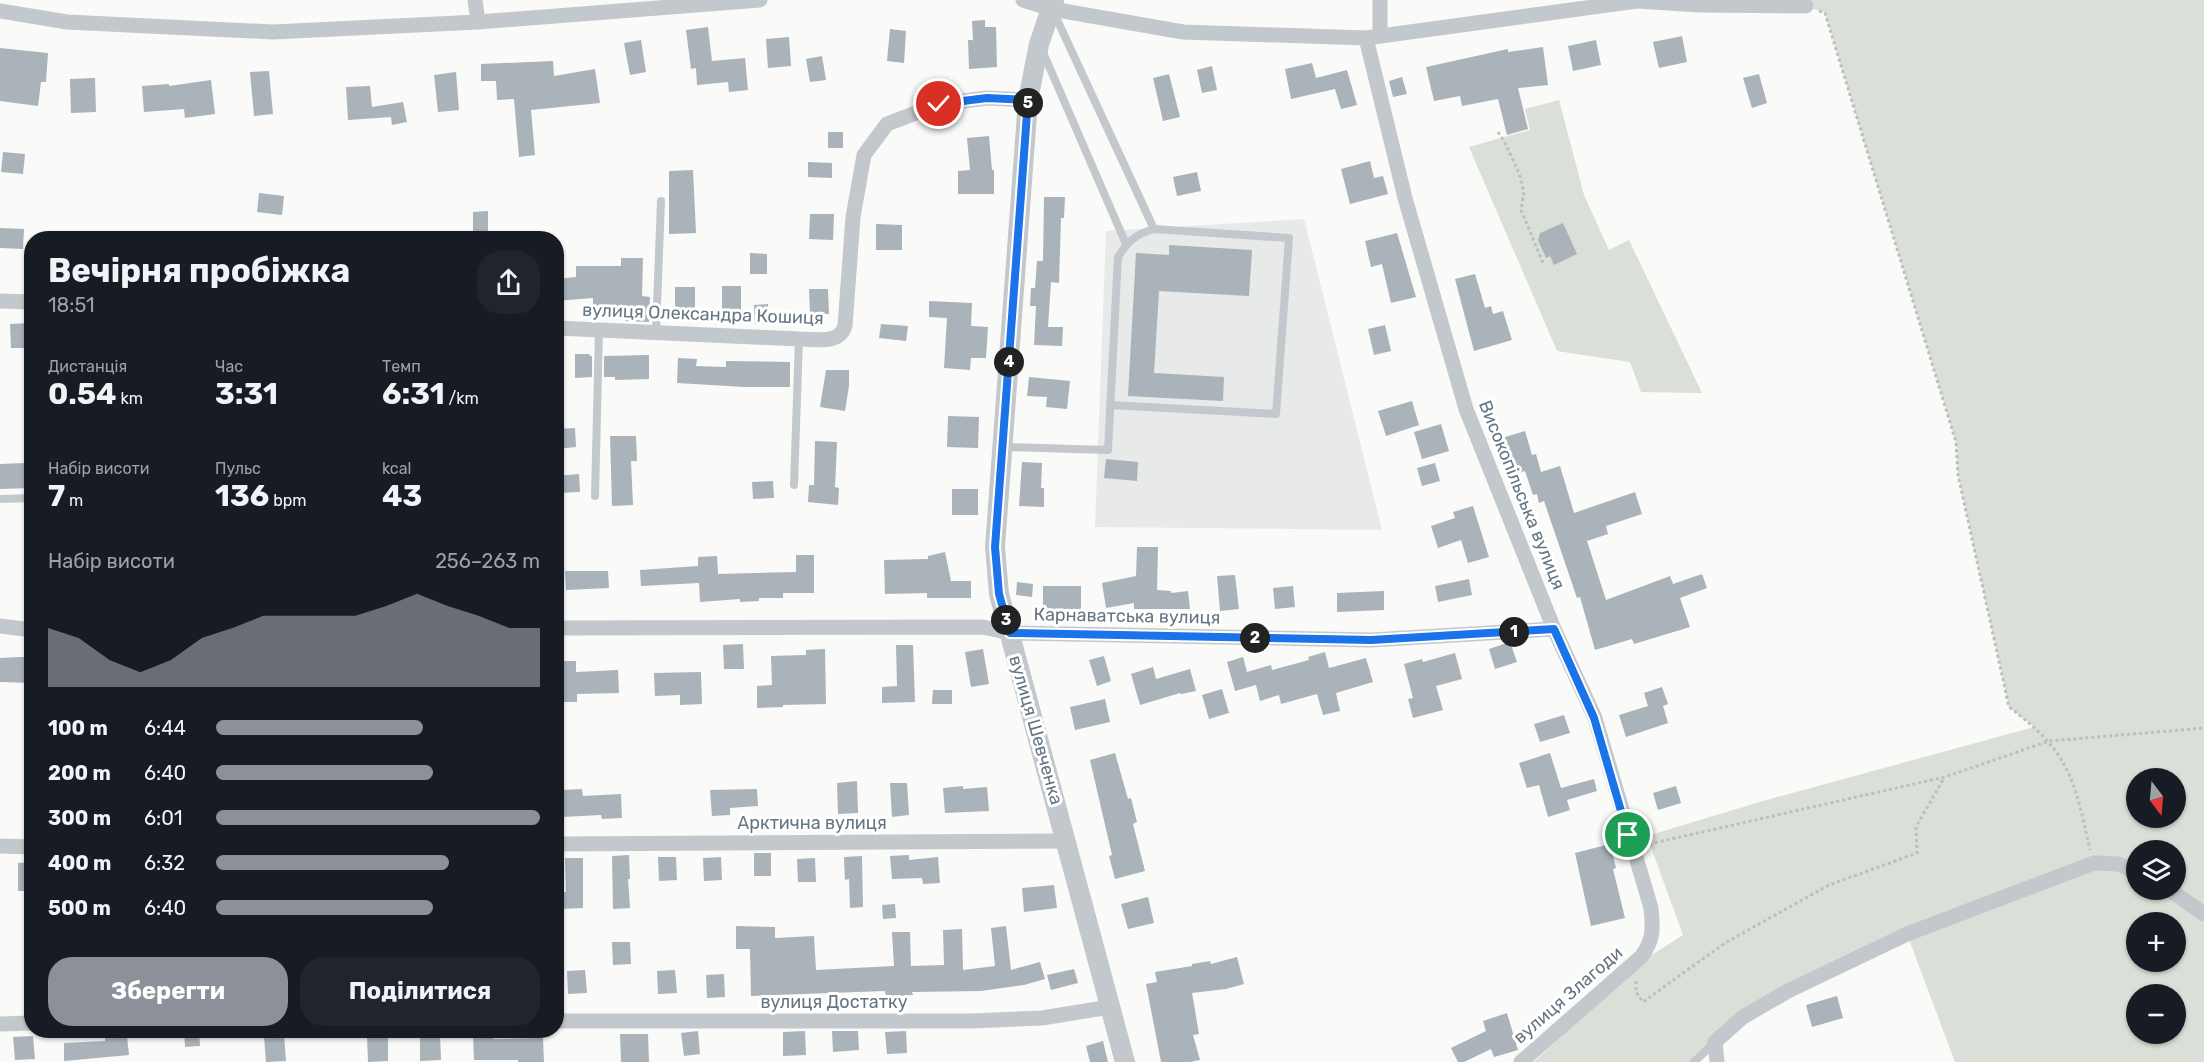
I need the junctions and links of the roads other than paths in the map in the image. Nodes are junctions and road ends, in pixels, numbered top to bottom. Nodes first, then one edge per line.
1 (475, 0) edge
2 (760, 0) edge
3 (1023, 0) edge
4 (1380, 0) edge
5 (1638, 1) edge
6 (1053, 5) edge
7 (1806, 6) road end
8 (0, 11) edge
9 (478, 22) junction
10 (1373, 37) junction
11 (1040, 44) junction
12 (1028, 100) junction
13 (662, 201) dead end
14 (1154, 230) junction
15 (1126, 244) junction
16 (0, 301) edge
17 (24, 302) edge
18 (564, 328) edge
19 (599, 330) junction
20 (656, 332) junction
21 (800, 339) junction
22 (1110, 405) junction
23 (1003, 447) junction
24 (794, 485) dead end
25 (595, 496) dead end
26 (24, 498) edge
27 (0, 499) edge
28 (0, 626) edge
29 (564, 628) edge
30 (24, 629) edge
31 (1554, 629) junction
32 (1010, 633) junction
33 (1067, 842) junction
34 (564, 844) edge
35 (0, 846) edge
36 (24, 846) edge
37 (2126, 867) edge
38 (2184, 900) edge
39 (2204, 914) edge
40 (1638, 959) joint
41 (1110, 1007) junction
42 (564, 1022) edge
43 (24, 1023) edge
44 (0, 1024) edge
45 (1715, 1042) junction
46 (1125, 1062) edge
47 (1521, 1062) edge
48 (1694, 1062) edge
49 (1717, 1062) edge

1 - 9 street
2 - 9 street
3 - 6 street
4 - 10 street, Високопільська вулиця
5 - 7 street
5 - 10 street
6 - 10 street
6 - 11 street, вулиця Шевченка
6 - 14 lane
8 - 9 street
10 - 31 street, Високопільська вулиця
11 - 12 street, вулиця Шевченка
11 - 15 lane
12 - 21 street, вулиця Олександра Кошиця
12 - 23 street, вулиця Шевченка
13 - 20 lane
14 - 15 lane
14 - 22 lane
15 - 22 lane
16 - 17 street
18 - 19 street, вулиця Олександра Кошиця
19 - 20 street, вулиця Олександра Кошиця
19 - 25 lane
20 - 21 street, вулиця Олександра Кошиця
21 - 24 lane
22 - 23 lane
23 - 32 street, вулиця Шевченка
26 - 27 lane
28 - 30 street
29 - 32 street, Карнаватська вулиця
31 - 32 street, Карнаватська вулиця
31 - 40 street, Високопільська вулиця
32 - 33 street, вулиця Шевченка
33 - 34 street, Арктична вулиця
33 - 41 street, вулиця Шевченка
35 - 36 street
37 - 45 street
38 - 39 street
40 - 47 street, вулиця Злагоди
41 - 42 street, вулиця Достатку
41 - 46 street, вулиця Шевченка
43 - 44 street
45 - 48 lane
45 - 49 street

